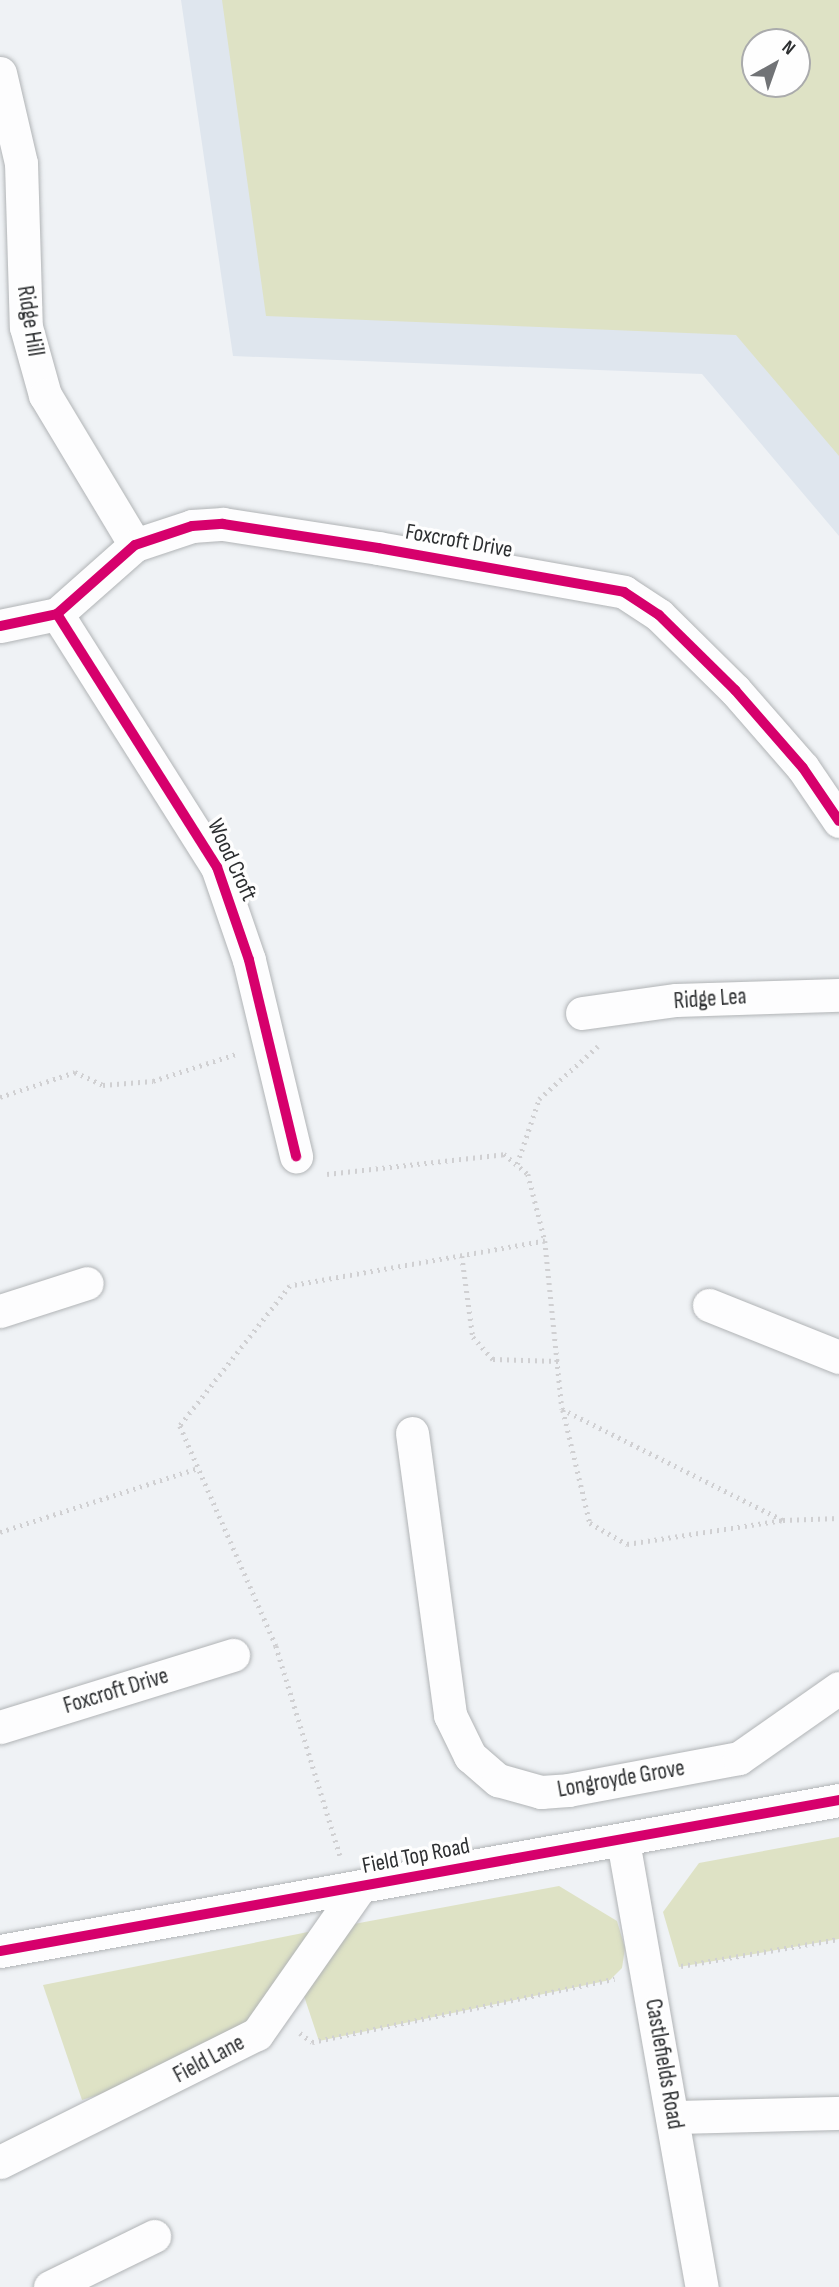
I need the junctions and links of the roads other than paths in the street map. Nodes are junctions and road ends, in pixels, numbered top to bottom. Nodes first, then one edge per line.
1 (0, 73) edge
2 (135, 545) junction
3 (58, 614) junction
4 (0, 626) edge
5 (839, 821) edge
6 (839, 995) edge
7 (594, 1013) road end
8 (296, 1156) road end
9 (87, 1283) dead end
10 (709, 1304) dead end
11 (0, 1311) edge
12 (839, 1357) edge
13 (412, 1433) dead end
14 (233, 1655) dead end
15 (839, 1688) edge
16 (0, 1727) edge
17 (839, 1800) edge
18 (623, 1841) junction
19 (355, 1888) junction
20 (0, 1951) edge
21 (839, 2113) edge
22 (673, 2117) junction
23 (0, 2162) edge
24 (154, 2236) dead end
25 (50, 2287) edge
26 (702, 2287) edge

1 - 2 street, Ridge Hill
2 - 3 street, Foxcroft Drive
2 - 5 street, Foxcroft Drive
3 - 4 street
3 - 8 street, Wood Croft
6 - 7 street, Ridge Lea
9 - 11 street
10 - 12 street
13 - 15 street, Longroyde Grove
14 - 16 street, Foxcroft Drive
17 - 18 street, Field Top Road
18 - 19 street, Field Top Road
18 - 22 street, Castlefields Road
19 - 20 street, Field Top Road
19 - 23 street, Field Lane
21 - 22 street
22 - 26 street, Castlefields Road
24 - 25 street

